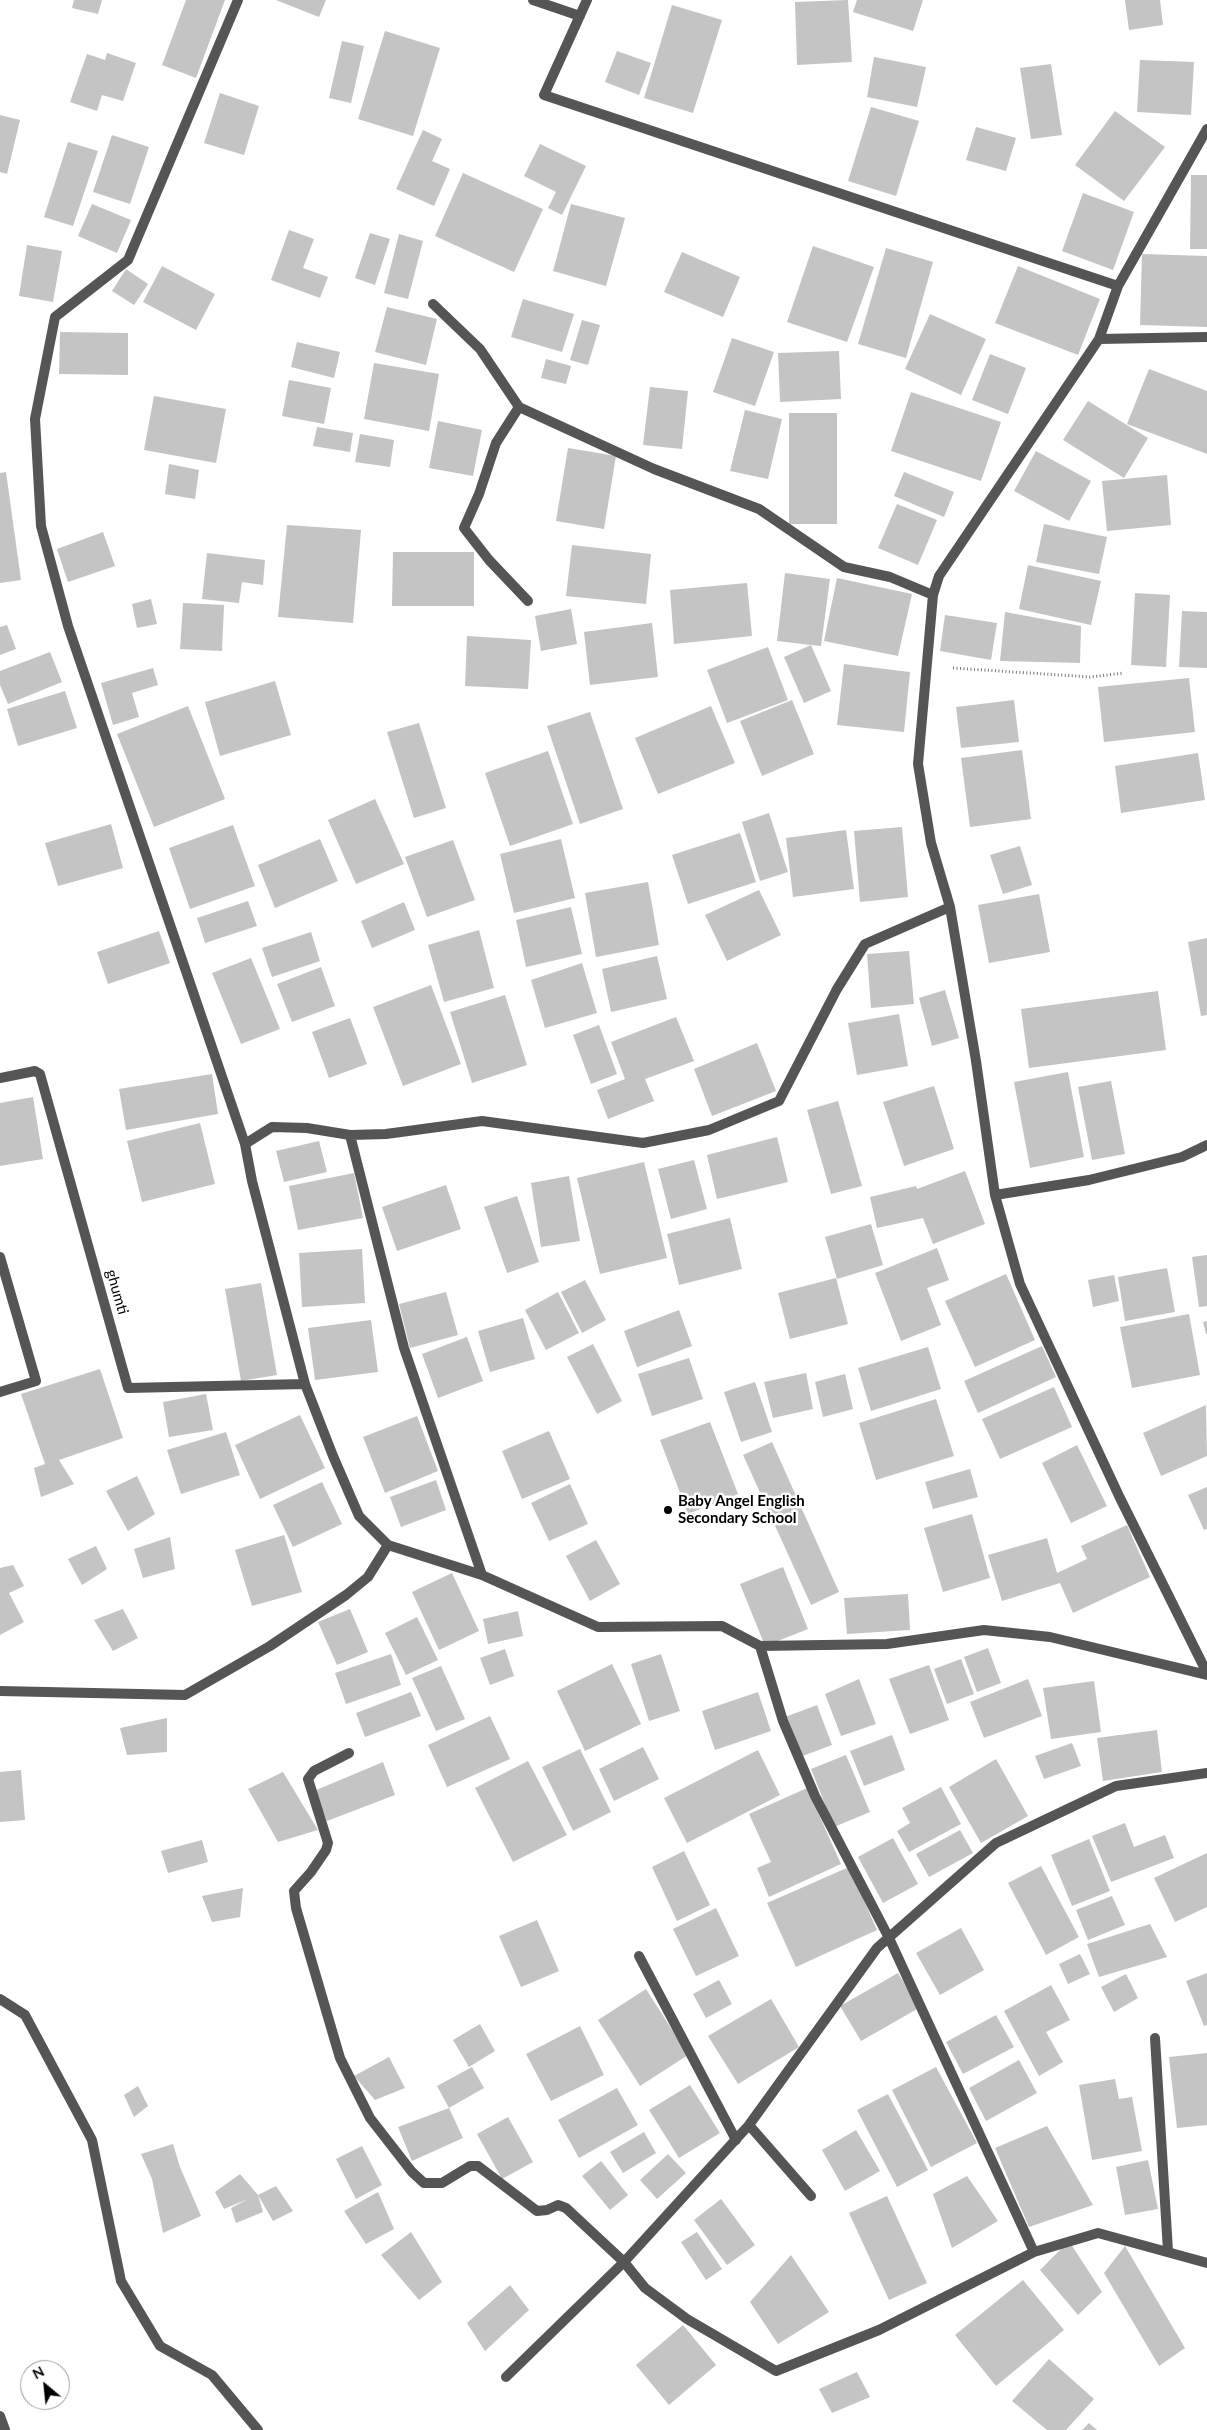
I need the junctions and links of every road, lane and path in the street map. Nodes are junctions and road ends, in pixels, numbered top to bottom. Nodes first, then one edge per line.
1 (238, 0) edge
2 (533, 0) edge
3 (587, 0) edge
4 (580, 16) junction
5 (1207, 129) edge
6 (1118, 286) junction
7 (434, 304) dead end
8 (1207, 337) edge
9 (1099, 339) junction
10 (519, 407) junction
11 (933, 595) junction
12 (528, 601) dead end
13 (928, 666) junction
14 (1124, 673) dead end
15 (950, 907) junction
16 (0, 1078) edge
17 (350, 1135) junction
18 (245, 1144) junction
19 (1207, 1145) edge
20 (995, 1195) junction
21 (0, 1257) edge
22 (305, 1384) junction
23 (0, 1392) edge
24 (388, 1545) junction
25 (482, 1574) junction
26 (760, 1646) junction
27 (1207, 1674) edge
28 (0, 1691) edge
29 (349, 1753) dead end
30 (1207, 1773) edge
31 (889, 1938) junction
32 (639, 1956) dead end
33 (0, 2000) edge
34 (1155, 2038) dead end
35 (749, 2125) junction
36 (736, 2140) junction
37 (811, 2196) dead end
38 (1168, 2251) junction
39 (1034, 2252) junction
40 (624, 2262) junction
41 (1207, 2263) edge
42 (506, 2377) dead end
43 (0, 2416) edge
44 (5, 2430) edge
45 (258, 2430) edge

1 - 18 street
2 - 4 street
3 - 4 street
4 - 6 street
5 - 6 street
6 - 9 street
7 - 10 street
8 - 9 street
9 - 11 street
10 - 11 street
10 - 12 street
11 - 13 street
13 - 14 path
13 - 15 street
15 - 17 street
15 - 20 street
16 - 22 street, ghumti
17 - 18 street
17 - 25 street
18 - 22 street
19 - 20 street
20 - 27 street
21 - 23 street
22 - 24 street
24 - 25 street
24 - 28 street
25 - 26 street
26 - 27 street
26 - 31 street
29 - 40 street
30 - 31 street
31 - 35 street
31 - 39 street
32 - 36 street
33 - 45 street
34 - 38 street
35 - 36 street
35 - 37 street
36 - 40 street
38 - 39 street
38 - 41 street
39 - 40 street
40 - 42 street
43 - 44 street

